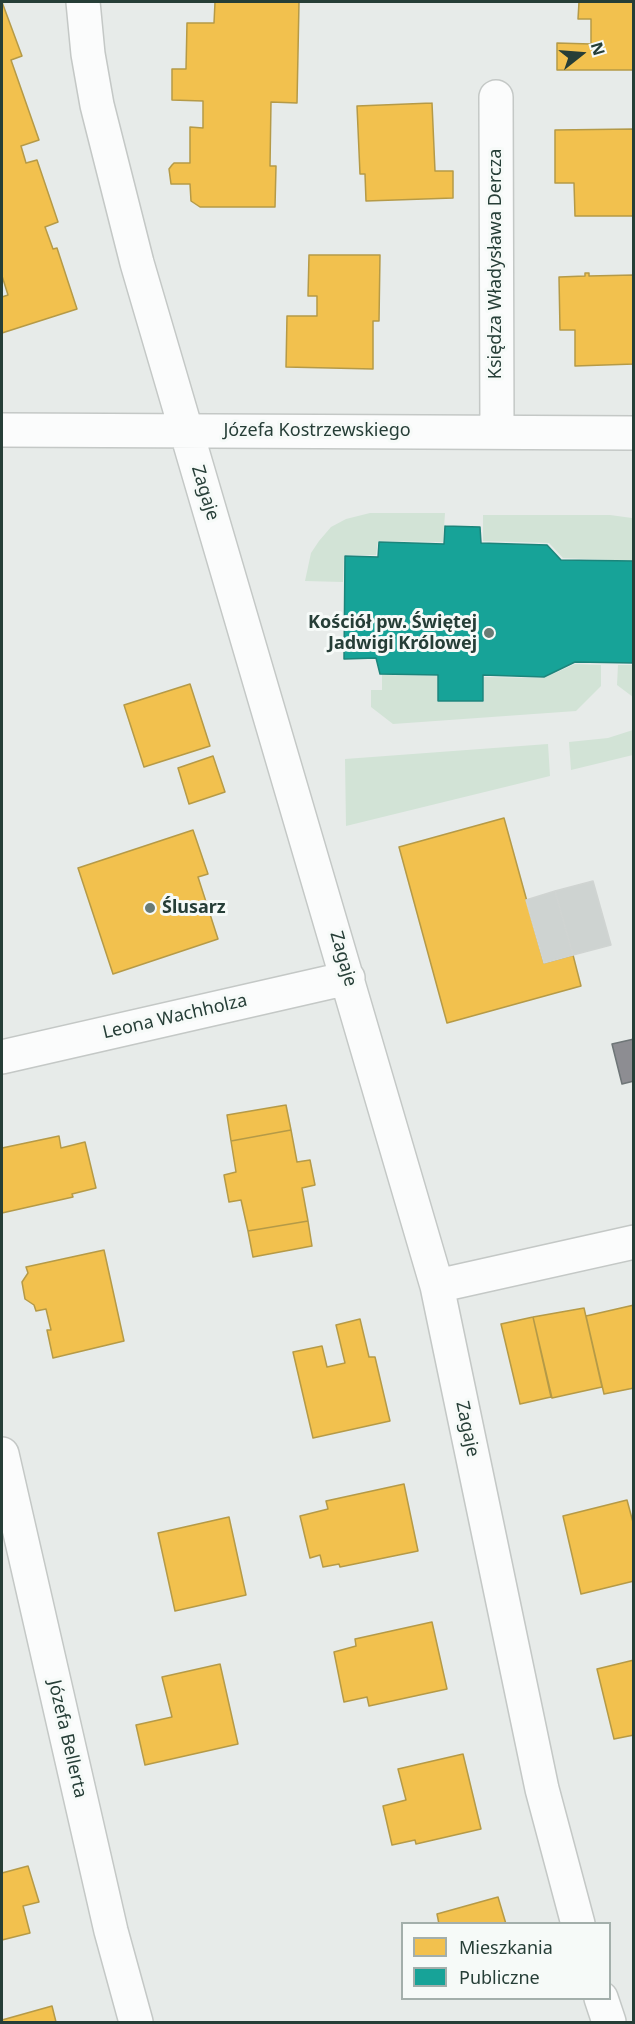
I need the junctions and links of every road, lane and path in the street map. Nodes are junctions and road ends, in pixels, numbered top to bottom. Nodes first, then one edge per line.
1 (83, 2) edge
2 (496, 97) dead end
3 (2, 430) edge
4 (186, 430) junction
5 (497, 432) junction
6 (633, 433) edge
7 (348, 978) junction
8 (2, 1057) edge
9 (633, 1242) edge
10 (437, 1286) junction
11 (2, 1454) edge
12 (578, 1922) edge
13 (603, 2000) edge
14 (136, 2022) edge
15 (609, 2022) edge

1 - 4 street, Zagaje
2 - 5 street, Księdza Władysława Dercza
3 - 4 street, Józefa Kostrzewskiego
4 - 5 street, Józefa Kostrzewskiego
4 - 7 street, Zagaje
5 - 6 street, Józefa Kostrzewskiego
7 - 8 street, Leona Wachholza
7 - 10 street, Zagaje
9 - 10 street
10 - 12 street, Zagaje
11 - 14 street, Józefa Bellerta
13 - 15 street

